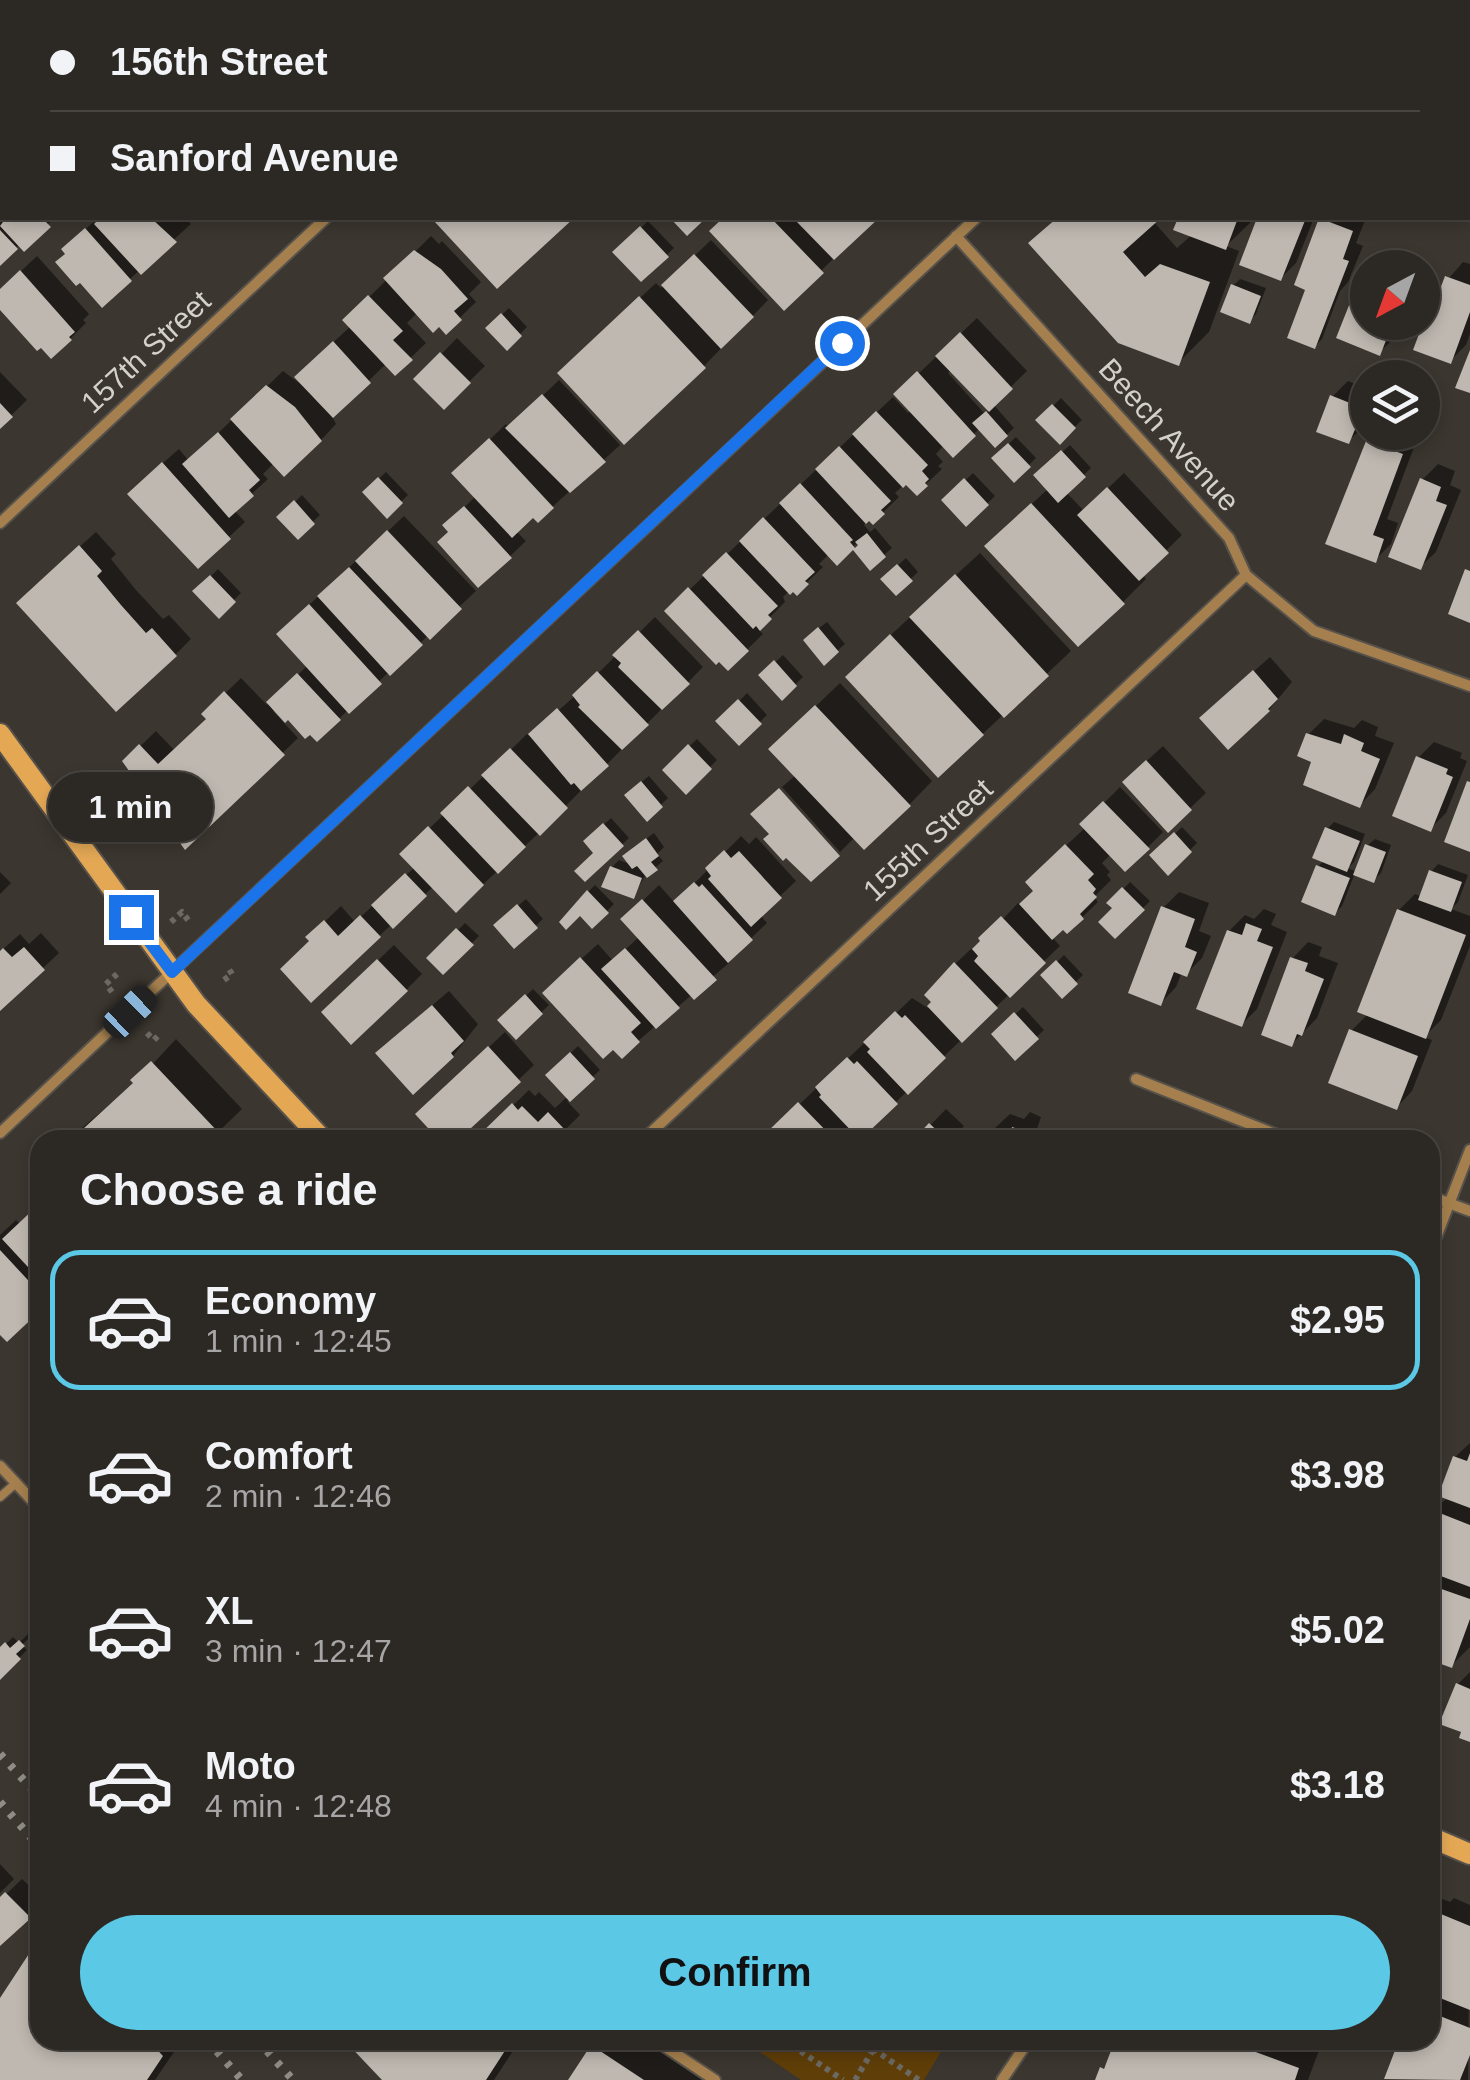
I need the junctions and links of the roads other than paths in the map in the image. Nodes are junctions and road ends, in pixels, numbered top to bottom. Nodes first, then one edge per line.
1 (324, 220) edge
2 (974, 220) edge
3 (956, 236) junction
4 (0, 523) edge
5 (1246, 576) junction
6 (1470, 686) edge
7 (0, 734) edge
8 (172, 972) junction
9 (1136, 1079) dead end
10 (314, 1130) edge
11 (654, 1130) edge
12 (1265, 1130) edge
13 (0, 1133) edge
14 (1470, 1150) edge
15 (1440, 1200) edge
16 (1449, 1203) junction
17 (1470, 1211) edge
18 (1440, 1227) edge
19 (0, 1466) edge
20 (16, 1483) junction
21 (0, 1496) edge
22 (30, 1498) edge
23 (1440, 1842) edge
24 (1470, 1854) edge
25 (670, 2050) edge
26 (1022, 2050) edge
27 (715, 2080) edge
28 (1002, 2080) edge

1 - 4 street, 157th Street
2 - 3 street
3 - 5 street, Beech Avenue
3 - 8 street
5 - 6 street, Beech Avenue
5 - 11 street, 155th Street
7 - 8 street
8 - 10 street
8 - 13 street
9 - 12 street
14 - 16 street
15 - 16 street
16 - 17 street
16 - 18 street
19 - 20 street
20 - 21 lane
20 - 22 street
23 - 24 street
25 - 27 street
26 - 28 street

